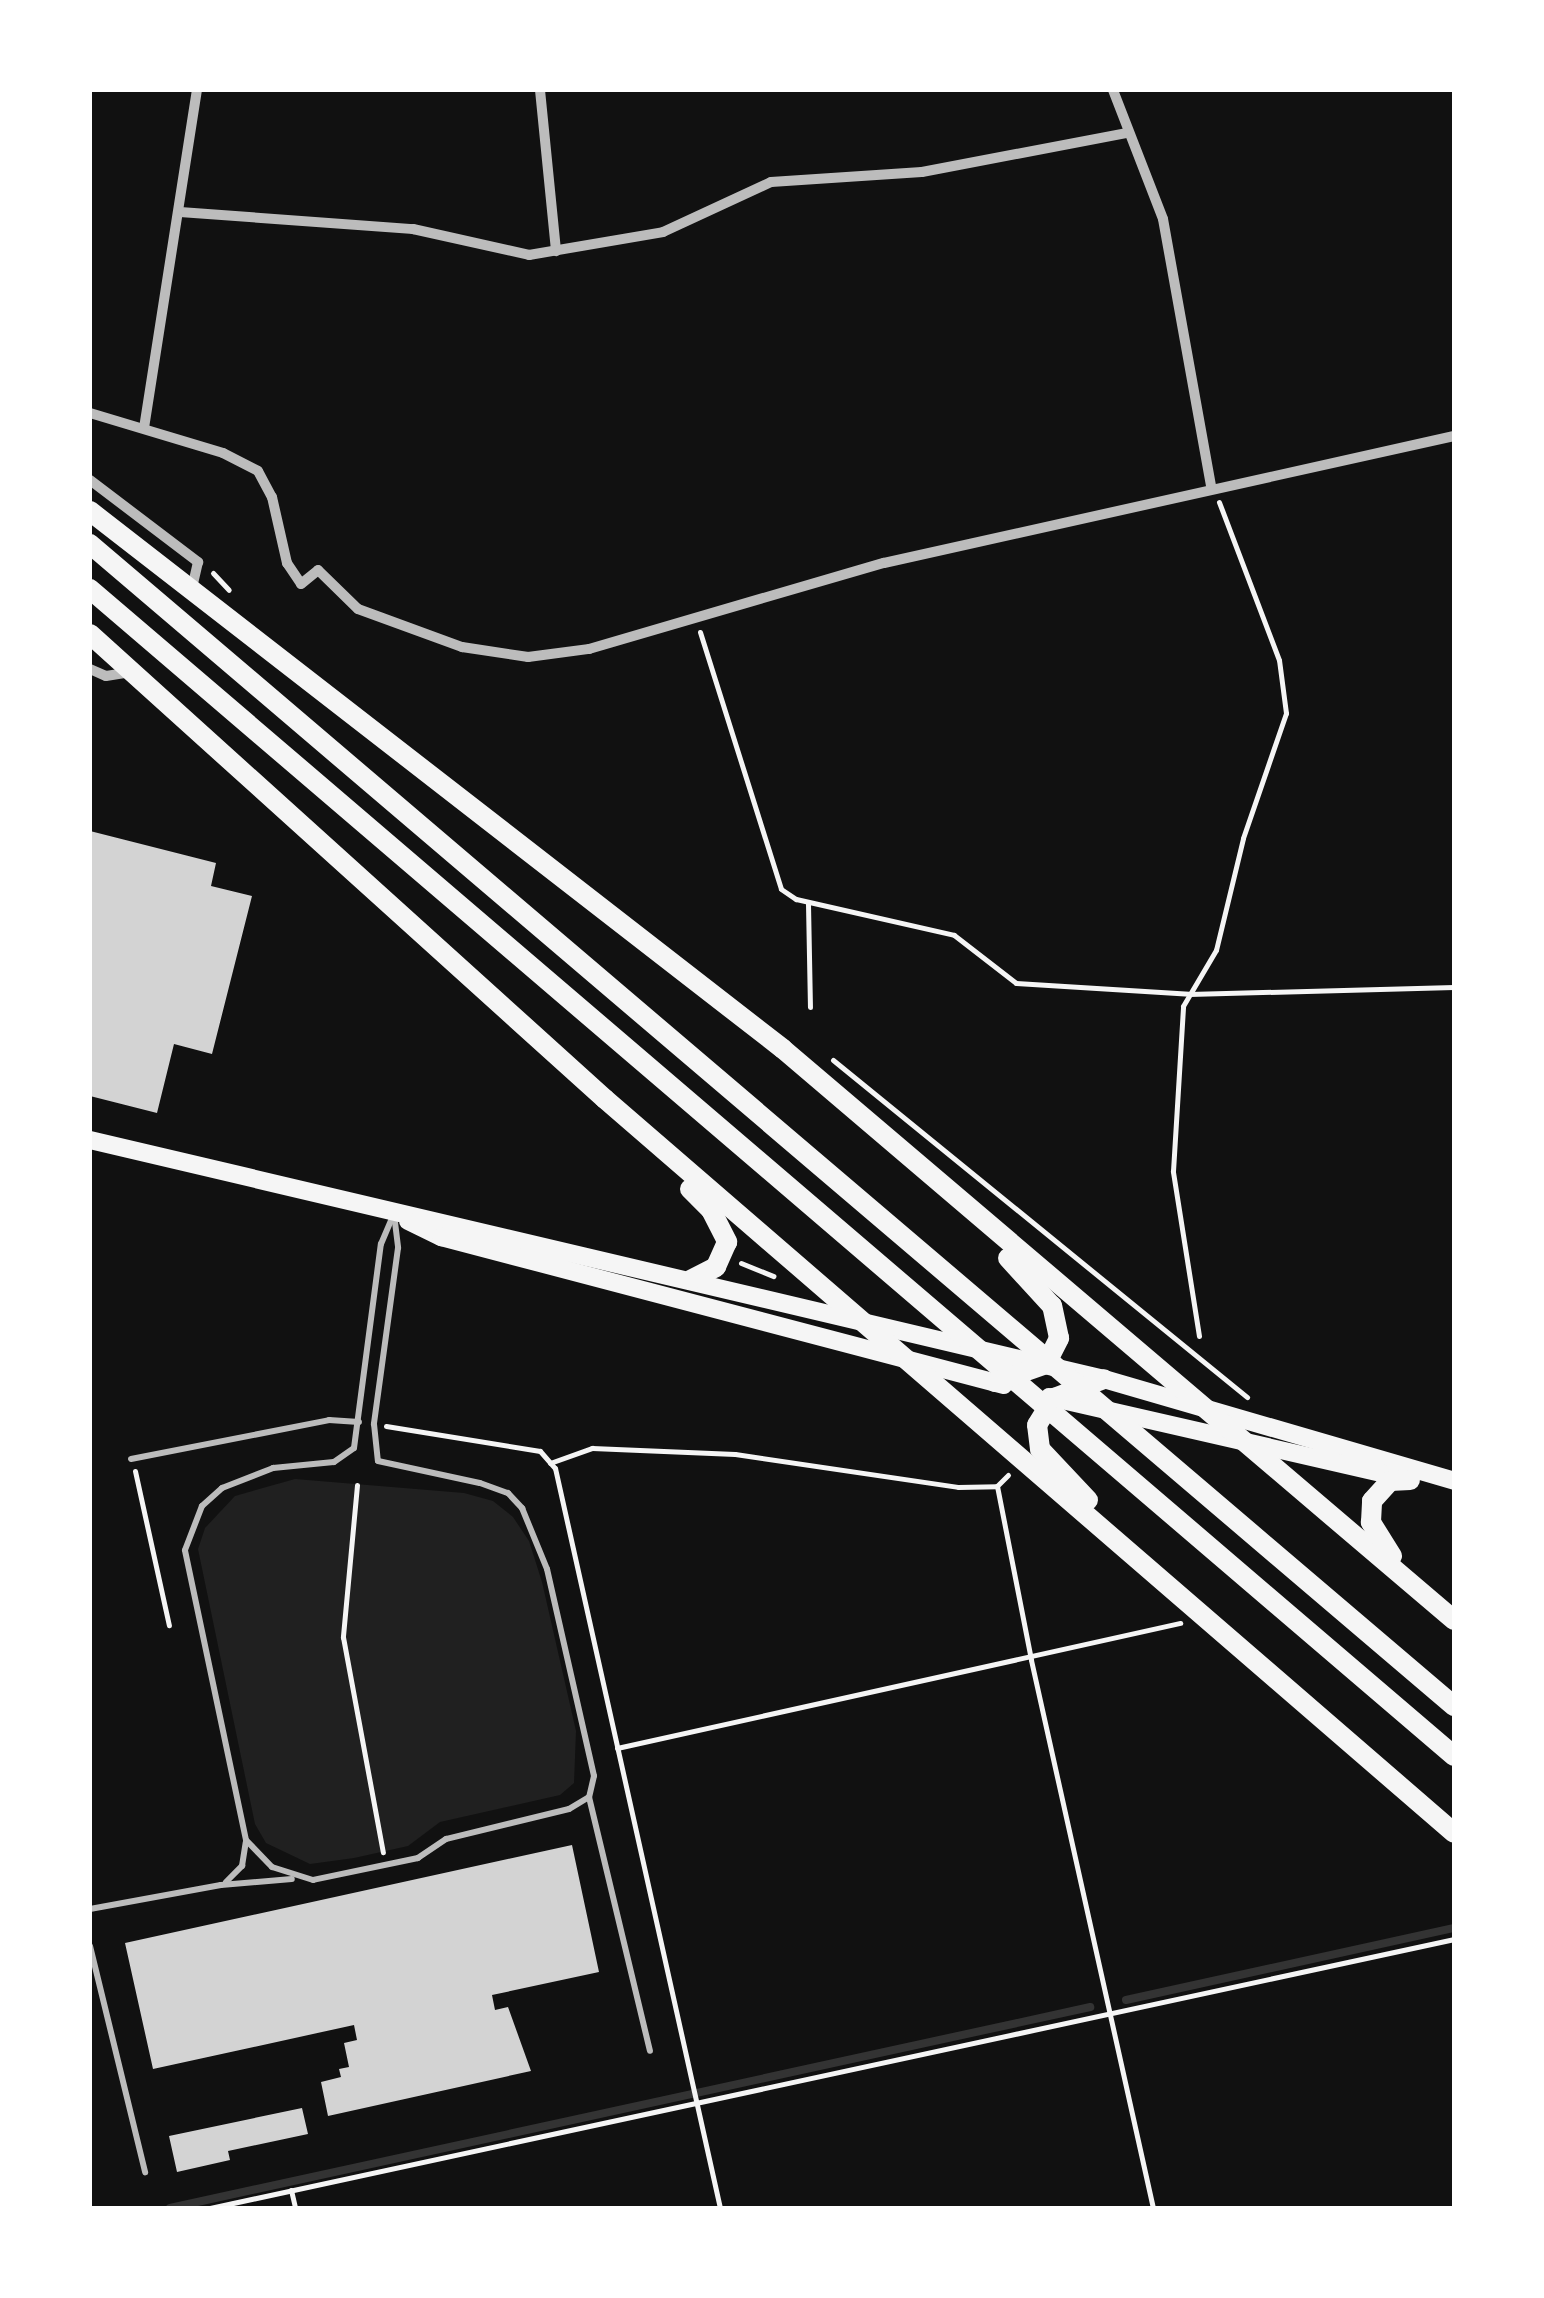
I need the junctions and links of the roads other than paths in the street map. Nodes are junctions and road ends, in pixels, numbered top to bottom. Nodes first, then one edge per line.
1 (198, 90) edge
2 (540, 90) edge
3 (1113, 90) edge
4 (1126, 133) junction
5 (180, 212) junction
6 (556, 250) junction
7 (90, 414) edge
8 (144, 428) junction
9 (1454, 436) edge
10 (90, 480) edge
11 (1212, 486) junction
12 (90, 511) edge
13 (90, 544) edge
14 (90, 589) edge
15 (192, 589) junction
16 (90, 634) edge
17 (90, 669) edge
18 (132, 672) junction
19 (605, 1098) junction
20 (90, 1140) edge
21 (925, 1169) junction
22 (394, 1214) junction
23 (691, 1280) junction
24 (861, 1319) junction
25 (908, 1360) junction
26 (1046, 1364) junction
27 (1104, 1378) junction
28 (996, 1382) junction
29 (1054, 1398) junction
30 (1193, 1403) junction
31 (358, 1422) junction
32 (1244, 1444) junction
33 (131, 1458) road end
34 (1410, 1480) junction
35 (1454, 1484) edge
36 (1122, 1545) junction
37 (1424, 1592) junction
38 (1454, 1620) edge
39 (1454, 1706) edge
40 (1454, 1756) edge
41 (588, 1797) junction
42 (1454, 1833) edge
43 (246, 1840) junction
44 (314, 1880) junction
45 (221, 1884) junction
46 (90, 1909) edge
47 (90, 1946) edge
48 (650, 2051) dead end
49 (145, 2172) dead end

1 - 5 street
2 - 6 street
3 - 4 street
4 - 6 street
4 - 11 street
5 - 6 street
5 - 8 street
7 - 8 street
8 - 11 street
9 - 11 street
10 - 15 street
12 - 15 highway
13 - 39 highway
14 - 40 highway
15 - 21 highway
16 - 18 highway
17 - 18 street
18 - 19 highway
19 - 23 highway
19 - 24 highway
20 - 22 main road
21 - 26 highway
21 - 30 highway
22 - 23 main road
22 - 25 main road
22 - 31 lane
22 - 41 lane
23 - 24 main road
24 - 25 highway
24 - 26 main road
25 - 28 main road
25 - 36 highway
26 - 27 main road
26 - 28 highway
27 - 29 highway
27 - 30 main road
28 - 29 main road
29 - 32 main road
29 - 36 highway
30 - 32 highway
30 - 35 main road
31 - 33 lane
31 - 43 lane
32 - 34 main road
32 - 37 highway
34 - 35 main road
34 - 37 highway
36 - 42 highway
37 - 38 highway
41 - 44 lane
41 - 48 lane
43 - 44 lane
43 - 45 lane
44 - 45 lane
45 - 46 lane
47 - 49 lane

